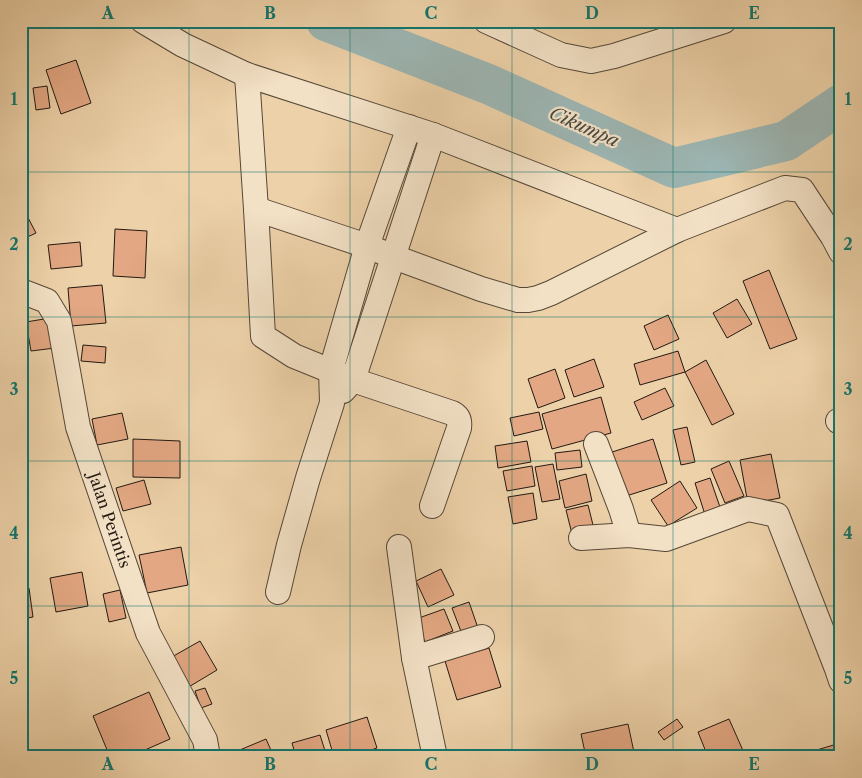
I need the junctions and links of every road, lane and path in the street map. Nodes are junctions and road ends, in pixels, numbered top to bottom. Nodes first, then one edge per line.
1 (143, 21) edge
2 (486, 21) edge
3 (724, 21) edge
4 (247, 74) junction
5 (409, 127) junction
6 (433, 135) junction
7 (256, 209) junction
8 (677, 230) junction
9 (367, 246) junction
10 (841, 252) edge
11 (394, 257) junction
12 (21, 290) edge
13 (331, 370) junction
14 (353, 380) junction
15 (332, 403) junction
16 (596, 444) dead end
17 (432, 506) dead end
18 (629, 535) junction
19 (581, 538) dead end
20 (399, 548) dead end
21 (278, 592) dead end
22 (482, 637) dead end
23 (414, 658) junction
24 (840, 673) edge
25 (208, 757) edge
26 (435, 757) edge

1 - 4 street
2 - 3 street
4 - 5 street
4 - 7 street
5 - 6 street
5 - 9 street
6 - 8 street
6 - 11 street
7 - 9 street
7 - 13 street
8 - 10 street
8 - 11 street
9 - 11 street
9 - 13 street
11 - 14 street
12 - 25 street, Jalan Perintis
13 - 14 street
13 - 15 street
14 - 15 street
14 - 17 street
15 - 21 street
16 - 18 street
18 - 19 street
18 - 24 street
20 - 23 street
22 - 23 street
23 - 26 street

